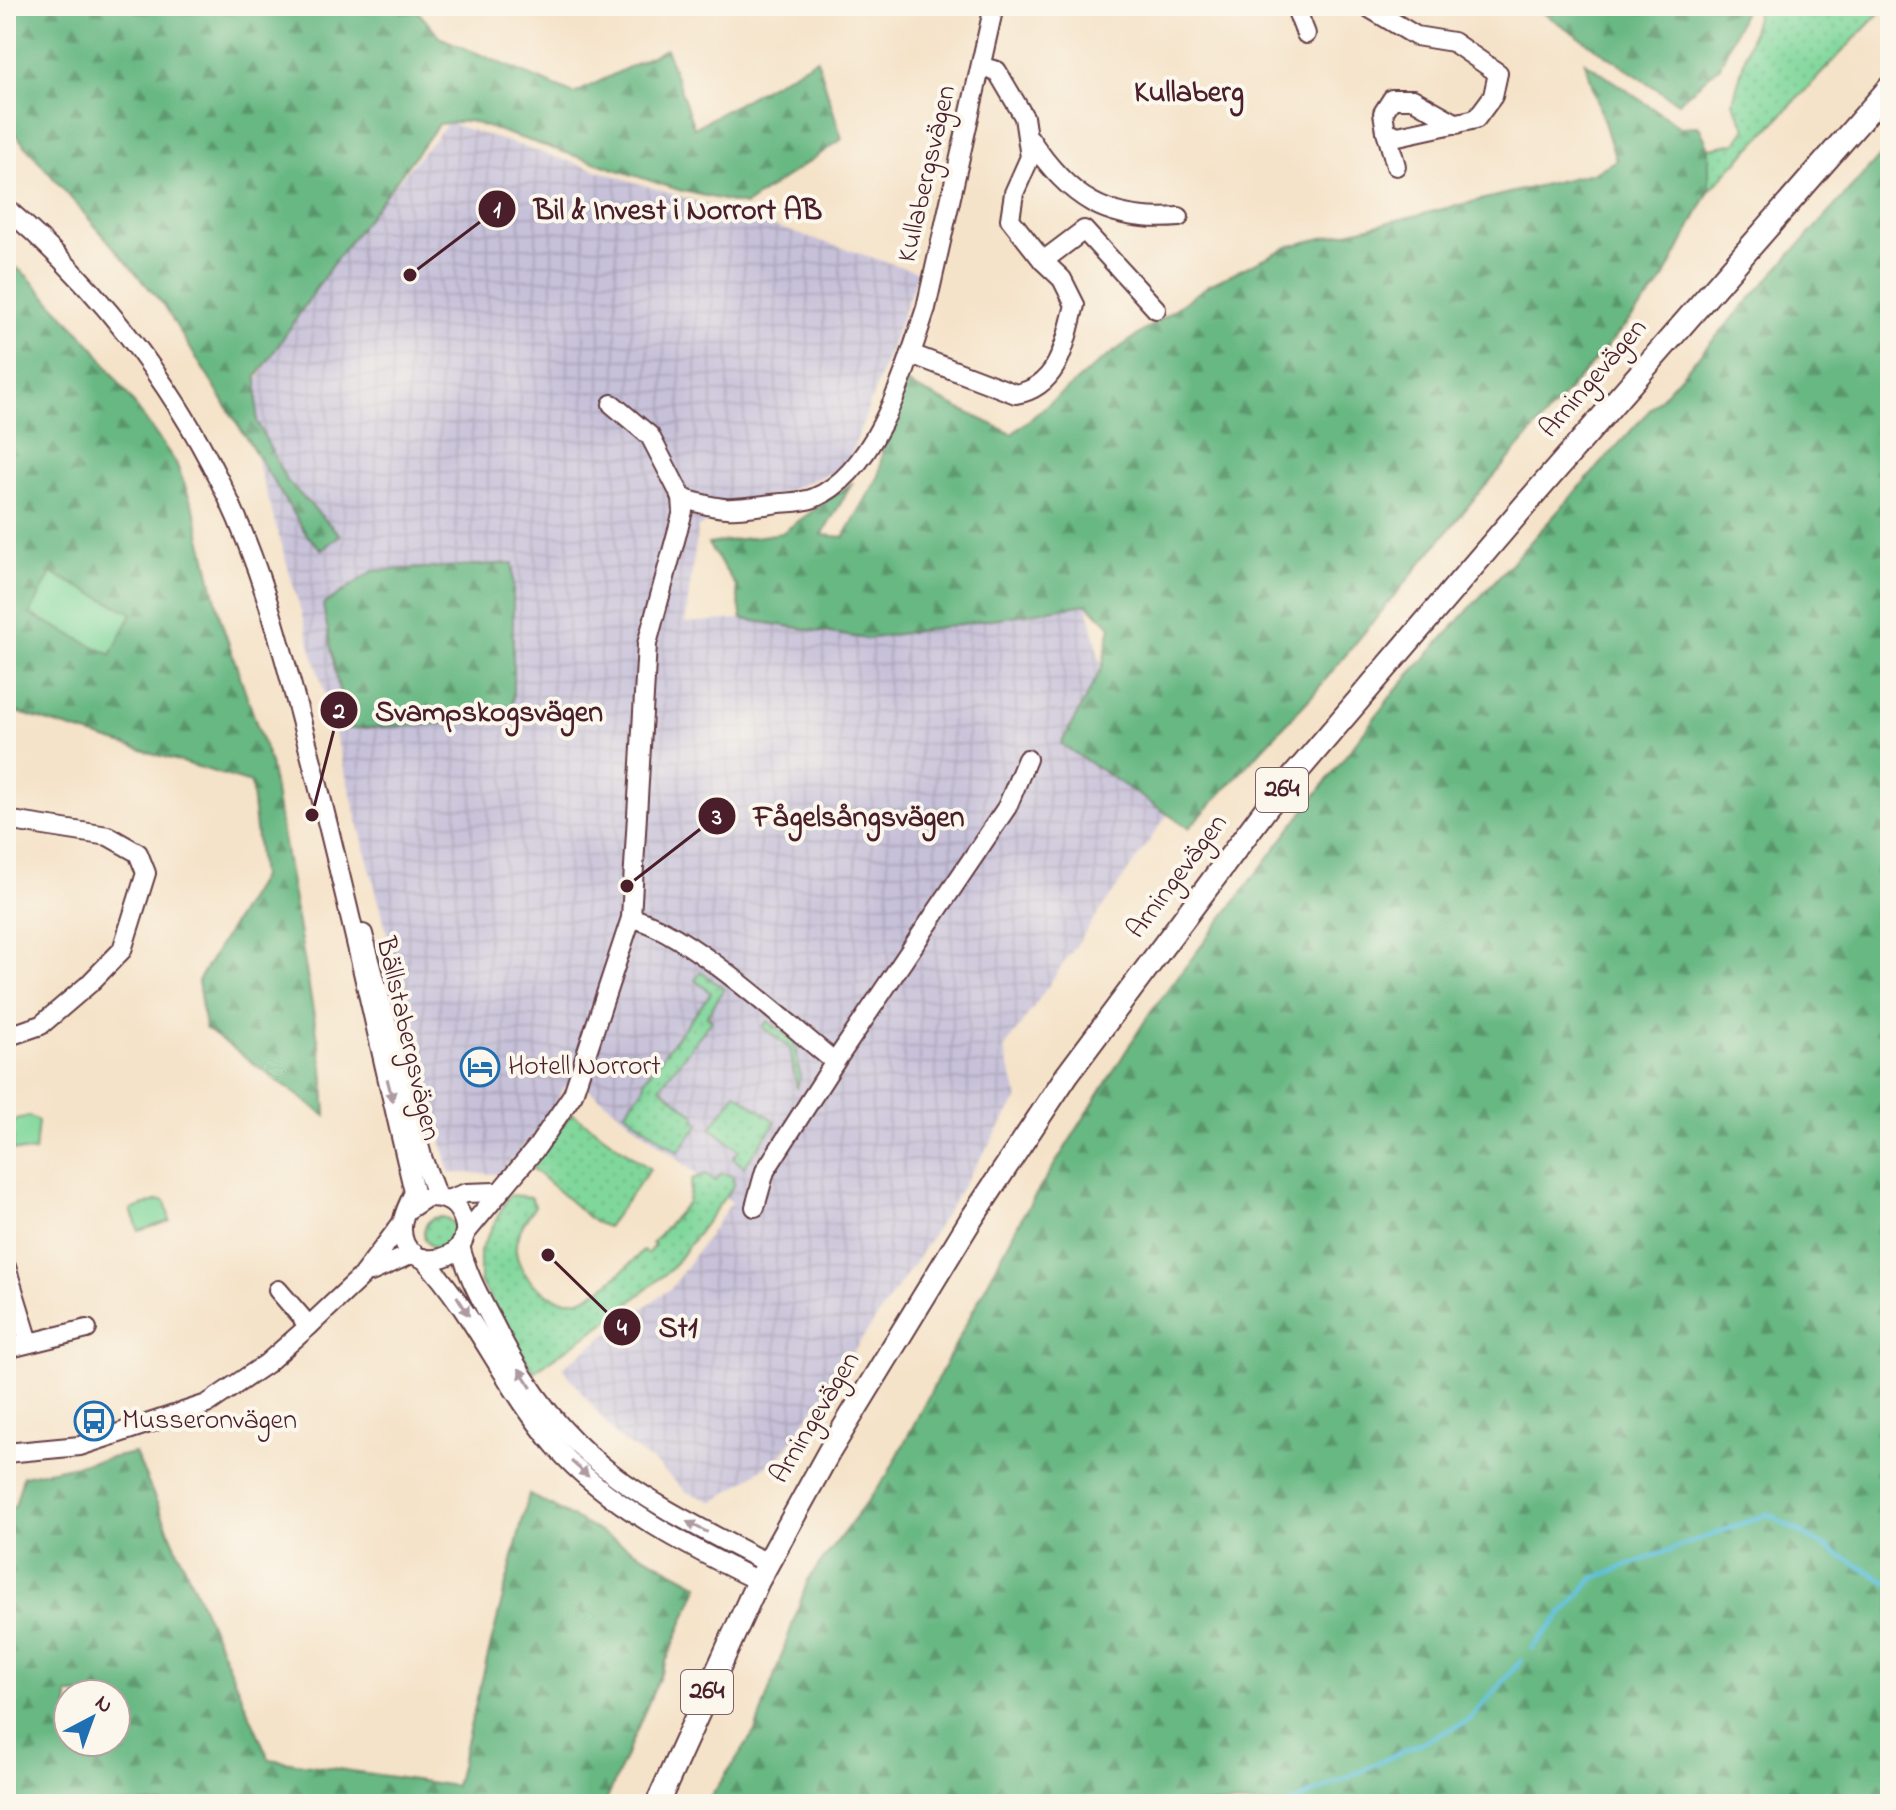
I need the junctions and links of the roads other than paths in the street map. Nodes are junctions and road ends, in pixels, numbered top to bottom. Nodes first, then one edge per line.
1 (994, 6) edge
2 (1295, 6) edge
3 (1366, 6) edge
4 (1306, 34) dead end
5 (982, 67) junction
6 (1890, 87) edge
7 (1457, 124) junction
8 (1386, 131) junction
9 (1026, 133) junction
10 (1396, 166) dead end
11 (6, 208) edge
12 (1179, 217) dead end
13 (1043, 261) junction
14 (1156, 309) dead end
15 (911, 354) junction
16 (612, 404) dead end
17 (682, 498) junction
18 (1027, 759) dead end
19 (6, 820) edge
20 (343, 878) junction
21 (631, 918) junction
22 (6, 1037) edge
23 (835, 1062) junction
24 (496, 1192) junction
25 (442, 1198) junction
26 (755, 1207) dead end
27 (404, 1217) junction
28 (462, 1240) junction
29 (419, 1256) junction
30 (6, 1267) edge
31 (361, 1277) junction
32 (278, 1290) dead end
33 (309, 1326) junction
34 (87, 1329) dead end
35 (29, 1342) junction
36 (6, 1349) edge
37 (502, 1356) junction
38 (6, 1453) edge
39 (762, 1572) junction
40 (657, 1804) edge

1 - 5 street, Kullabergsvägen
2 - 4 street
3 - 7 street
5 - 9 street
5 - 15 street, Kullabergsvägen
6 - 39 main road, Arningevägen / 264
7 - 8 street
7 - 8 street
8 - 10 street
9 - 12 street
9 - 13 street
11 - 20 street, Bällstabergsvägen
13 - 14 street
13 - 15 street
15 - 17 street, Kullabergsvägen
16 - 17 street
17 - 21 street
18 - 23 street
19 - 22 street
20 - 25 street, Bällstabergsvägen
20 -> 27 street, Bällstabergsvägen
21 - 23 street
21 - 24 street
23 - 26 street
24 - 25 street
24 - 28 street
25 - 27 street
25 - 28 street
27 - 29 street
27 - 31 street
28 - 29 street
28 - 37 street
29 - 31 street
29 -> 37 street
30 - 35 street
31 - 33 street
32 - 33 street
33 - 38 street
34 - 35 street
35 - 36 street
37 - 39 street
39 - 40 main road, Arningevägen / 264

